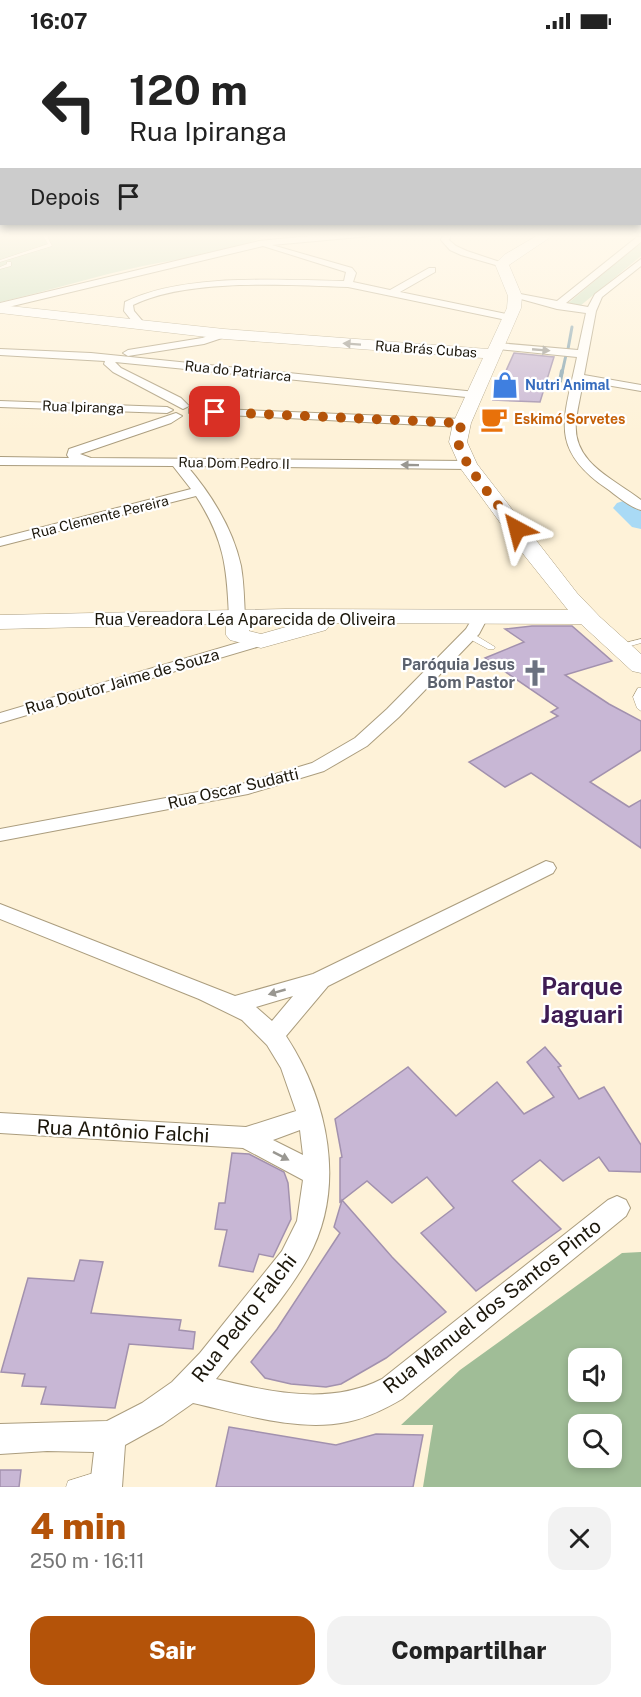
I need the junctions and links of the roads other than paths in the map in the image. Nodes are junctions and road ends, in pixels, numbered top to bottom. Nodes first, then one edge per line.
1 (27, 301) edge
2 (132, 301) edge
3 (431, 301) edge
4 (514, 301) edge
5 (538, 301) edge
6 (563, 301) edge
7 (595, 301) edge
8 (557, 306) junction
9 (0, 308) edge
10 (591, 311) junction
11 (511, 318) junction
12 (140, 324) junction
13 (225, 334) junction
14 (496, 350) junction
15 (0, 352) edge
16 (583, 354) junction
17 (112, 358) junction
18 (579, 377) junction
19 (641, 388) edge
20 (476, 395) junction
21 (0, 404) edge
22 (180, 411) junction
23 (462, 423) junction
24 (86, 460) junction
25 (0, 461) edge
26 (176, 462) junction
27 (468, 465) junction
28 (200, 491) junction
29 (641, 506) edge
30 (0, 542) edge
31 (567, 595) junction
32 (587, 617) junction
33 (0, 622) edge
34 (289, 624) junction
35 (471, 626) junction
36 (234, 634) junction
37 (641, 641) edge
38 (491, 647) dead end
39 (618, 648) junction
40 (641, 666) edge
41 (641, 690) edge
42 (641, 708) edge
43 (8, 715) edge
44 (0, 835) edge
45 (546, 868) dead end
46 (0, 911) edge
47 (320, 980) junction
48 (233, 1005) junction
49 (273, 1035) junction
50 (310, 1117) junction
51 (0, 1123) edge
52 (246, 1138) junction
53 (316, 1174) junction
54 (617, 1208) dead end
55 (189, 1387) junction
56 (111, 1436) junction
57 (0, 1439) edge
58 (106, 1482) edge
59 (74, 1487) edge

1 - 9 street
2 - 12 street
3 - 11 street
4 - 11 street
5 - 8 street
6 - 8 street
7 - 10 street
8 - 10 street
9 - 12 street, Rua Brás Cubas
10 - 16 street
11 - 14 street
12 - 13 street, Rua Brás Cubas
14 -> 13 street, Rua Brás Cubas
13 - 17 street
14 -> 16 street
14 - 20 street
15 - 17 street, Rua do Patriarca
16 - 18 street
17 - 20 street, Rua do Patriarca
17 - 22 street
18 - 19 street
18 - 29 street
20 - 23 street
21 - 22 street, Rua Ipiranga
22 - 23 street, Rua Ipiranga
22 - 24 street
23 - 27 street
24 - 25 street, Rua Dom Pedro II
24 - 26 street, Rua Dom Pedro II
27 -> 26 street, Rua Dom Pedro II
26 - 28 street
27 - 31 street
28 - 30 street, Rua Clemente Pereira
28 - 36 street
31 - 32 street
31 - 35 street, Rua Vereadora Léa Aparecida de Oliveira
32 - 35 street, Rua Vereadora Léa Aparecida de Oliveira
32 - 39 street
33 - 36 street, Rua Vereadora Léa Aparecida de Oliveira
34 - 35 street, Rua Vereadora Léa Aparecida de Oliveira
34 - 36 street, Rua Vereadora Léa Aparecida de Oliveira
34 - 36 street
35 - 38 lane
35 - 44 street, Rua Oscar Sudatti
36 - 43 street, Rua Doutor Jaime de Souza
37 - 39 lane
39 - 40 street
41 - 42 lane
45 - 47 street
46 - 48 street, Rua Pedro Falchi
47 -> 48 street
47 - 49 street
48 - 49 street, Rua Pedro Falchi
49 - 50 street, Rua Pedro Falchi
50 - 52 street, Rua Antônio Falchi
50 - 53 street, Rua Pedro Falchi
51 - 52 street, Rua Antônio Falchi
52 -> 53 street, Rua Antônio Falchi
53 - 55 street, Rua Pedro Falchi
54 - 55 street, Rua Manuel dos Santos Pinto
55 - 56 street, Rua Pedro Falchi
56 - 57 street, Rua Pedro Falchi
56 - 58 street
58 - 59 lane

